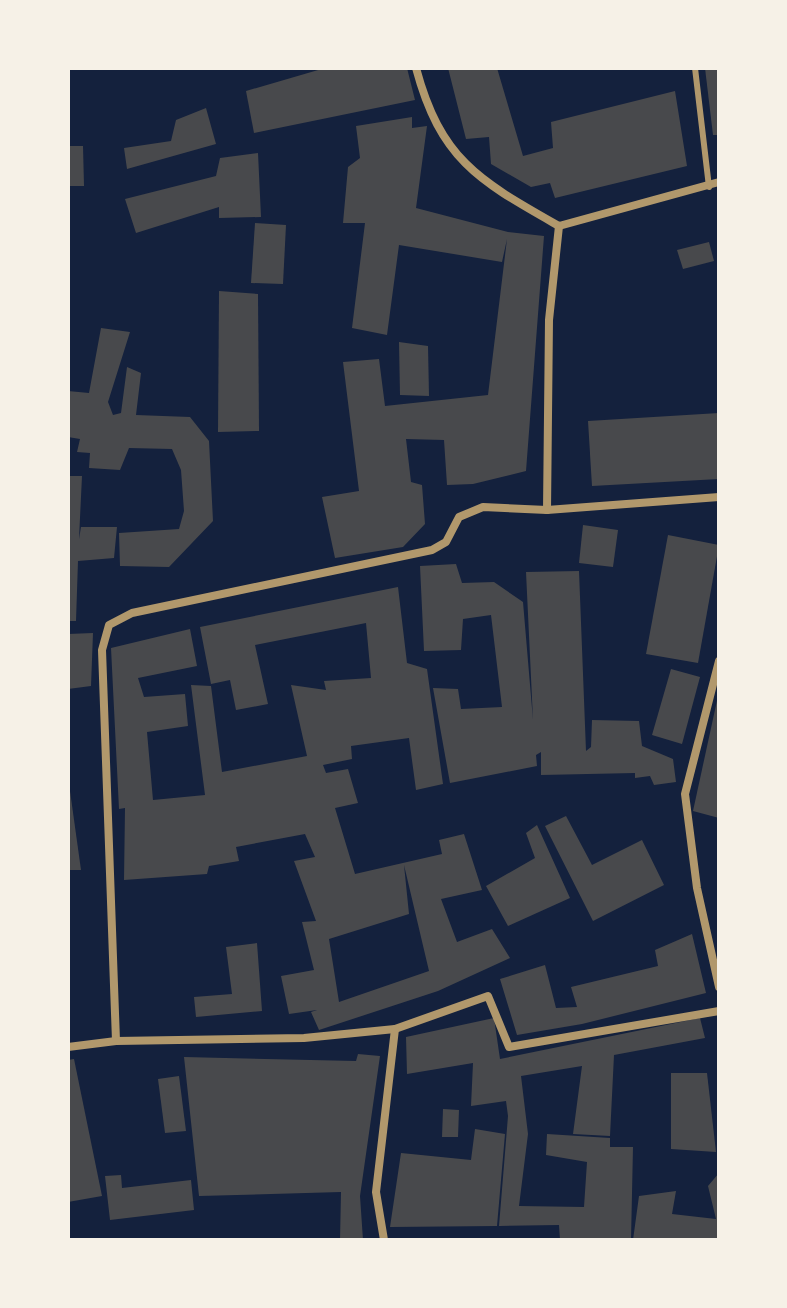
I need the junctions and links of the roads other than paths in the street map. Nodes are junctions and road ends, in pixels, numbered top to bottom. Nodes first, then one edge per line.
1 (416, 68) edge
2 (695, 68) edge
3 (719, 182) edge
4 (709, 187) junction
5 (559, 226) junction
6 (719, 497) edge
7 (547, 510) junction
8 (719, 661) edge
9 (719, 987) edge
10 (719, 1011) edge
11 (395, 1029) junction
12 (116, 1041) junction
13 (68, 1047) edge
14 (384, 1240) edge

1 - 5 street
2 - 4 lane
3 - 4 street
4 - 5 street
5 - 7 street
6 - 7 street
7 - 12 street
8 - 9 street
10 - 11 street
11 - 12 street
11 - 14 street
12 - 13 street

